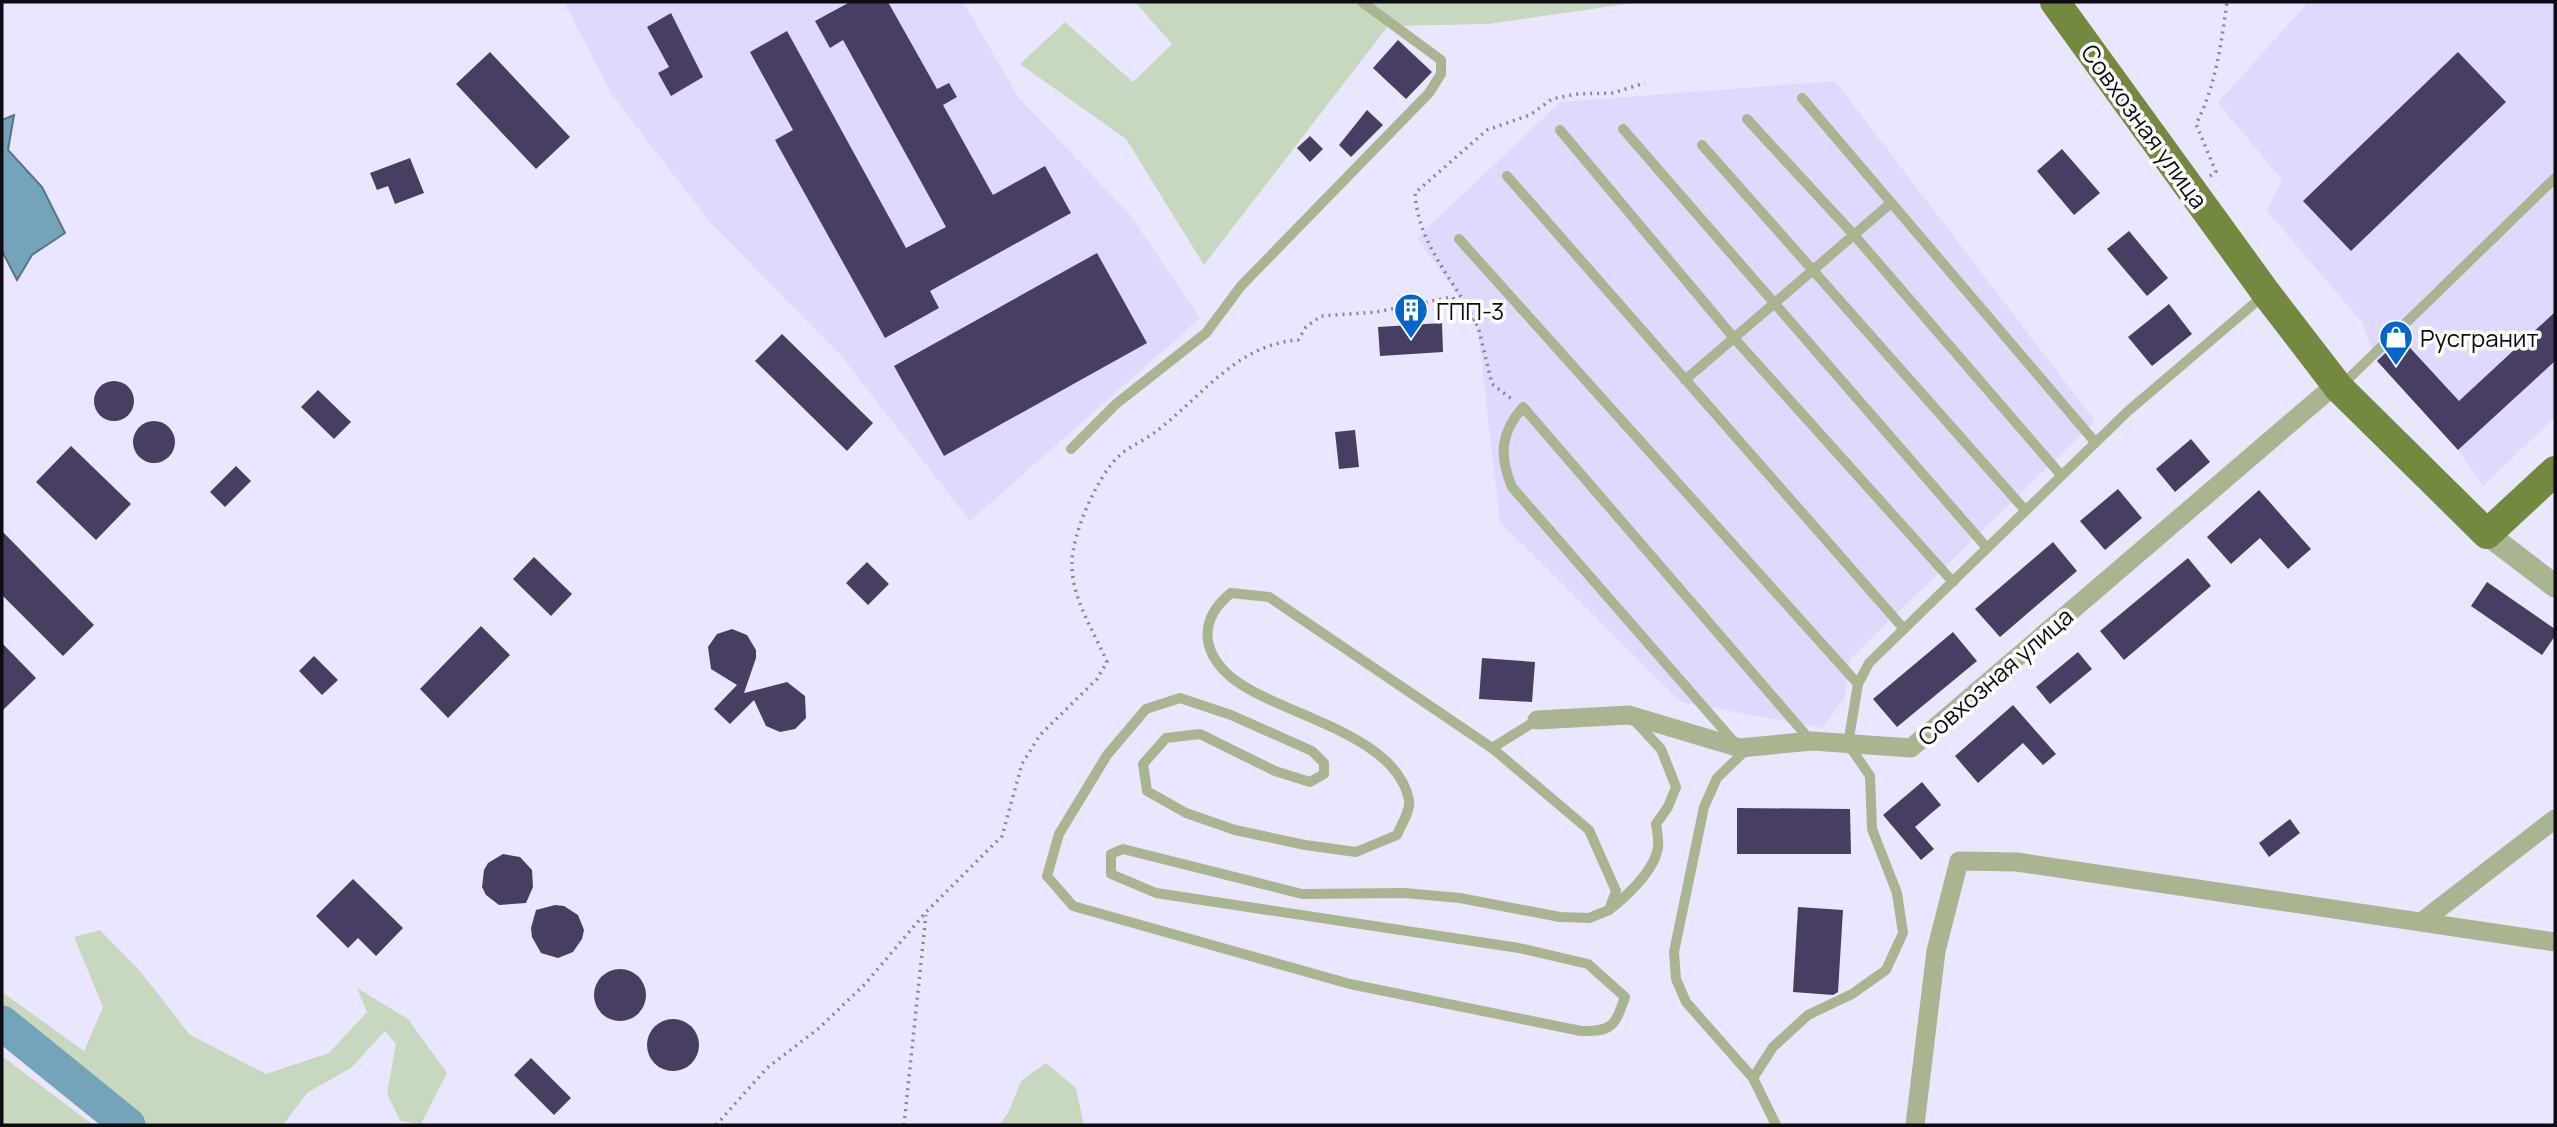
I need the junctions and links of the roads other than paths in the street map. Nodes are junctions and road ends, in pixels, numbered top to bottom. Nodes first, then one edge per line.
1 (1362, 2) edge
2 (2065, 9) edge
3 (1802, 98) dead end
4 (1747, 119) dead end
5 (1623, 129) dead end
6 (1560, 130) dead end
7 (1703, 145) dead end
8 (1507, 176) dead end
9 (2555, 178) edge
10 (1891, 203) junction
11 (1854, 235) junction
12 (1459, 239) dead end
13 (1810, 271) junction
14 (2266, 293) junction
15 (1776, 303) junction
16 (1734, 338) junction
17 (1685, 380) junction
18 (2337, 386) junction
19 (2095, 442) junction
20 (1072, 449) dead end
21 (2555, 471) edge
22 (2061, 475) junction
23 (2025, 509) junction
24 (2487, 534) junction
25 (1987, 548) junction
26 (1953, 582) junction
27 (2555, 586) edge
28 (1904, 629) junction
29 (1858, 684) junction
30 (1629, 715) junction
31 (1537, 720) joint
32 (1812, 741) junction
33 (1848, 744) junction
34 (1492, 748) junction
35 (1749, 748) junction
36 (2555, 819) edge
37 (1609, 910) junction
38 (2424, 920) junction
39 (2555, 942) edge
40 (1753, 1078) junction
41 (1776, 1125) edge
42 (1916, 1125) edge

1 - 20 lane
2 - 14 main road, Совхозная улица
3 - 10 lane
4 - 11 lane
5 - 15 lane
6 - 16 lane
7 - 13 lane
8 - 17 lane
9 - 18 lane
10 - 11 lane
10 - 19 lane
11 - 13 lane
11 - 22 lane
12 - 29 lane
13 - 15 lane
13 - 23 lane
14 - 18 main road, Совхозная улица
14 - 19 lane
15 - 16 lane
15 - 25 lane
16 - 17 lane
16 - 26 lane
17 - 28 lane
18 - 24 main road, Совхозная улица
18 - 33 street, Совхозная улица
19 - 22 lane
21 - 24 main road
22 - 23 lane
23 - 25 lane
24 - 27 street
25 - 26 lane
26 - 28 lane
28 - 29 lane
29 - 33 lane
30 - 31 street, Совхозная улица
30 - 35 street, Совхозная улица
30 - 37 lane
31 - 34 lane
32 - 33 street, Совхозная улица
32 - 35 street, Совхозная улица
32 - 35 lane
33 - 40 lane
34 - 37 lane
34 - 37 lane
35 - 40 lane
36 - 38 street
38 - 39 street
38 - 42 street
40 - 41 lane

